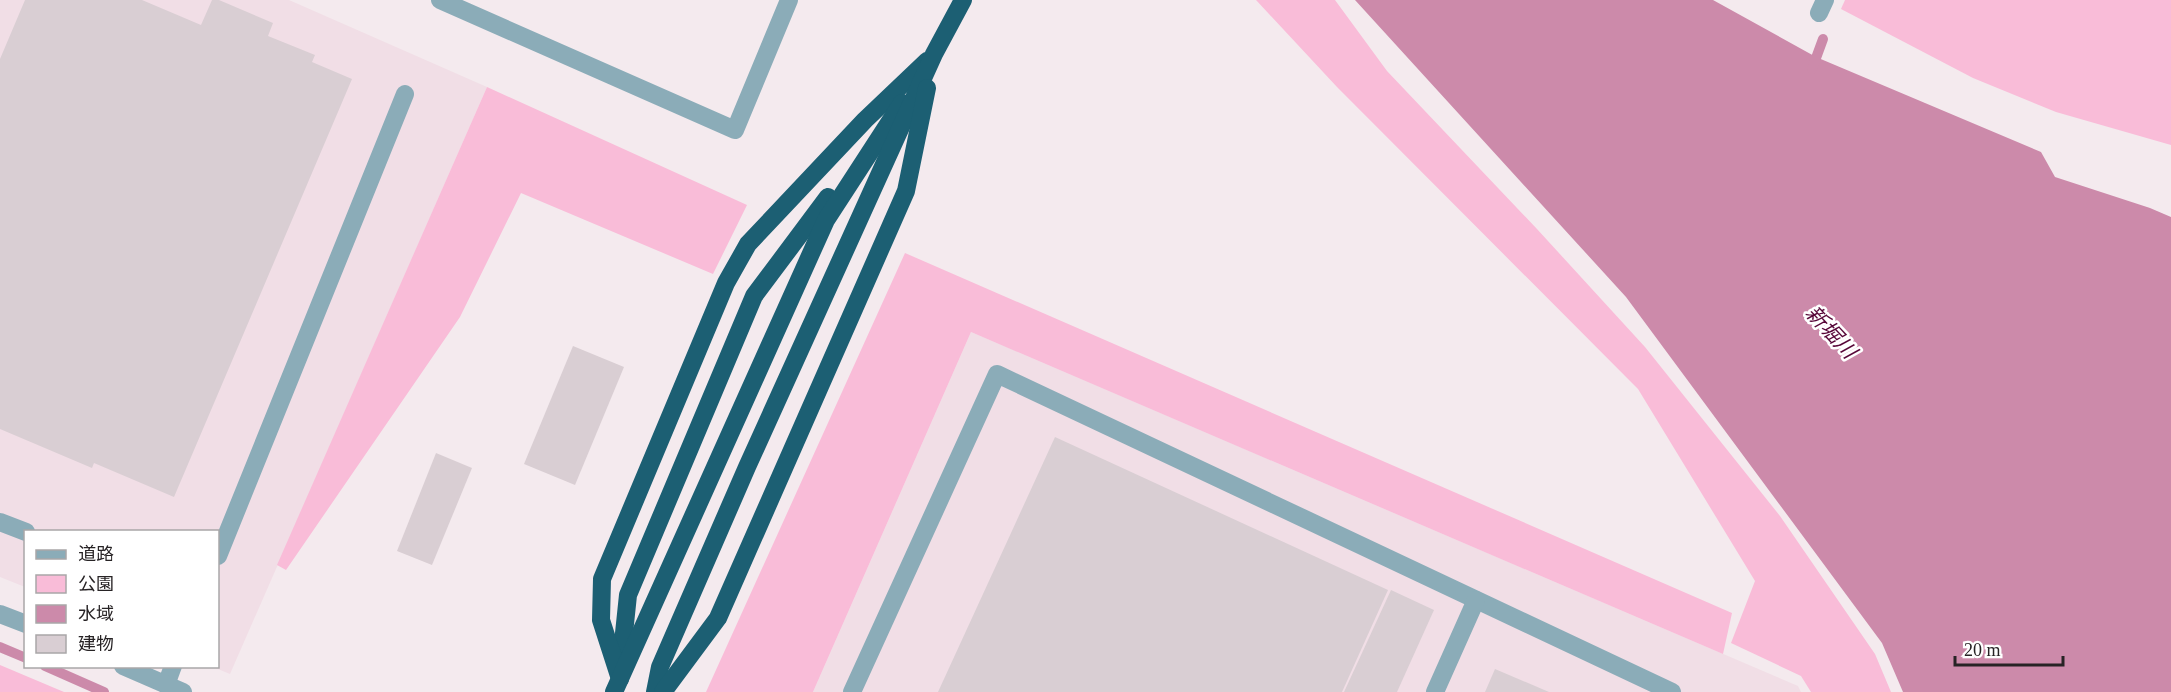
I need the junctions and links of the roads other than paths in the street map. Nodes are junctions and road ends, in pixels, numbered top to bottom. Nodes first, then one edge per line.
1 (440, 0) edge
2 (789, 0) edge
3 (963, 0) edge
4 (934, 54) junction
5 (405, 94) dead end
6 (0, 522) edge
7 (24, 531) edge
8 (219, 554) edge
9 (1476, 600) junction
10 (0, 614) edge
11 (24, 623) edge
12 (128, 668) edge
13 (173, 668) edge
14 (617, 685) edge
15 (174, 688) edge
16 (656, 692) edge
17 (663, 692) edge
18 (852, 692) edge
19 (1435, 692) edge
20 (1672, 692) edge

1 - 2 street
3 - 4 highway
4 - 14 highway
4 - 14 highway
4 - 14 highway
4 - 16 highway
4 - 17 highway
5 - 8 street
6 - 7 street
9 - 18 street
9 - 19 street
9 - 20 street
10 - 11 street
12 - 15 street
13 - 15 street

